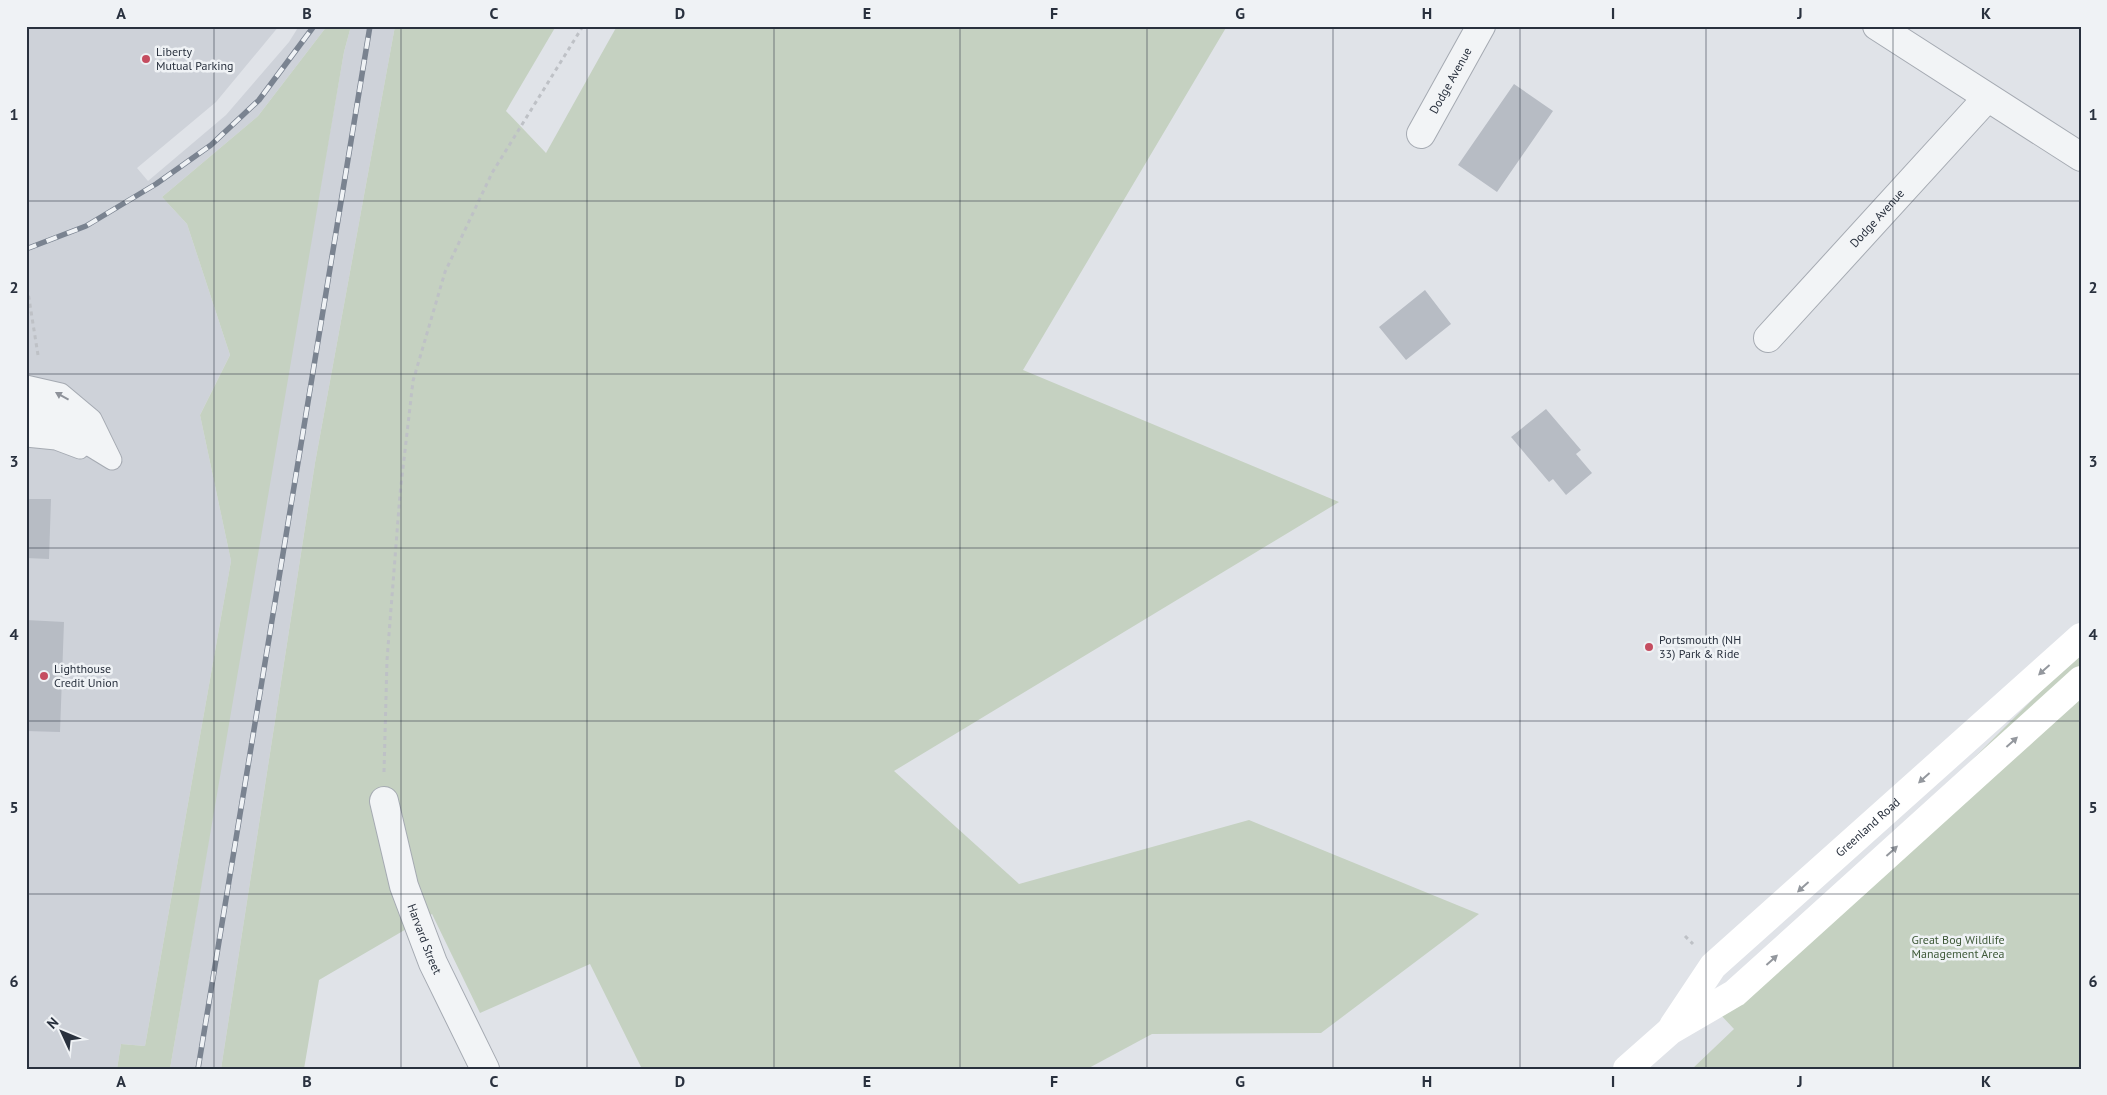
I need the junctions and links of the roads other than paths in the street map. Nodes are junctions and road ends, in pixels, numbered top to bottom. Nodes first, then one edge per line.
1 (1481, 26) edge
2 (1876, 26) edge
3 (1987, 98) junction
4 (1420, 134) dead end
5 (2081, 157) edge
6 (1768, 338) dead end
7 (26, 385) edge
8 (26, 404) edge
9 (26, 420) edge
10 (26, 437) edge
11 (112, 460) junction
12 (2081, 637) edge
13 (2081, 680) edge
14 (384, 801) road end
15 (1670, 1031) junction
16 (485, 1069) edge
17 (1627, 1069) edge

1 - 4 street, Dodge Avenue
2 - 3 street
3 - 5 street
3 - 6 street, Dodge Avenue
11 -> 7 lane
8 - 11 lane
9 - 11 lane
10 - 11 lane
12 -> 15 main road, Greenland Road
15 -> 13 main road, Greenland Road
14 - 16 street, Harvard Street
15 - 17 main road, Greenland Road

